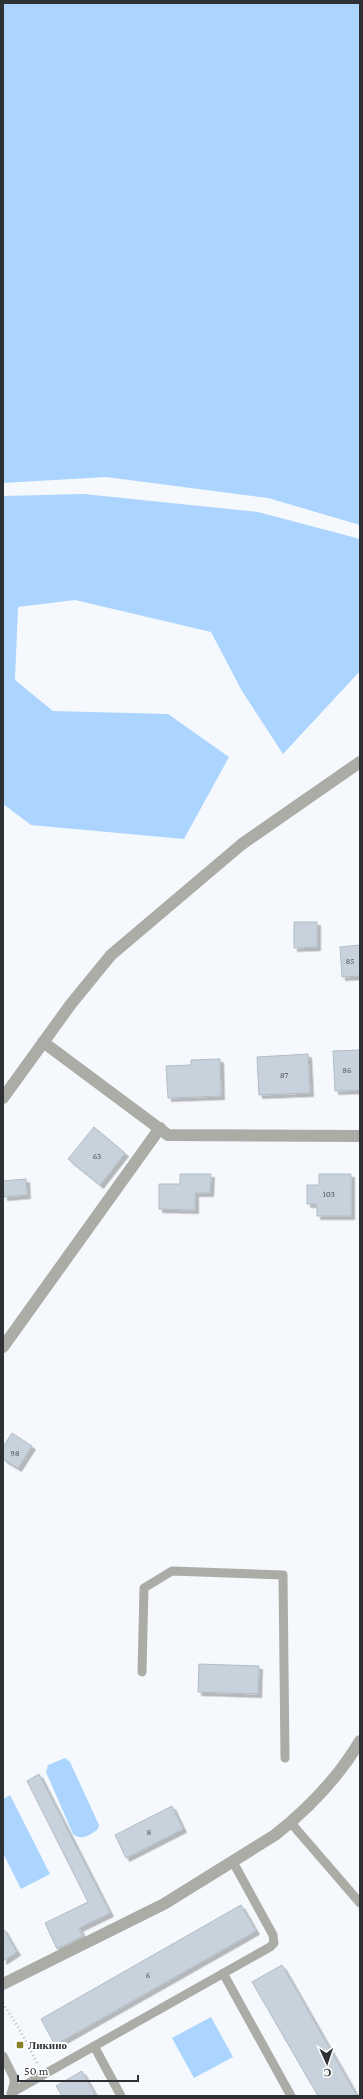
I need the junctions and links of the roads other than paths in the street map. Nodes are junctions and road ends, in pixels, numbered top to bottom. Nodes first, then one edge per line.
1 (360, 762) edge
2 (44, 1042) junction
3 (3, 1098) edge
4 (160, 1128) junction
5 (360, 1136) edge
6 (3, 1347) edge
7 (142, 1672) dead end
8 (360, 1741) edge
9 (285, 1758) dead end
10 (291, 1823) junction
11 (233, 1862) junction
12 (360, 1903) edge
13 (223, 1974) junction
14 (3, 1984) edge
15 (94, 2046) junction
16 (3, 2056) edge
17 (11, 2095) edge
18 (121, 2096) edge
19 (291, 2096) edge

1 - 2 street
2 - 3 street
2 - 4 street
4 - 5 street
4 - 6 street
7 - 9 lane
8 - 10 street
10 - 11 street
10 - 12 lane
11 - 13 lane
11 - 14 street
13 - 15 lane
13 - 19 lane
15 - 17 lane
15 - 18 lane
16 - 17 lane

